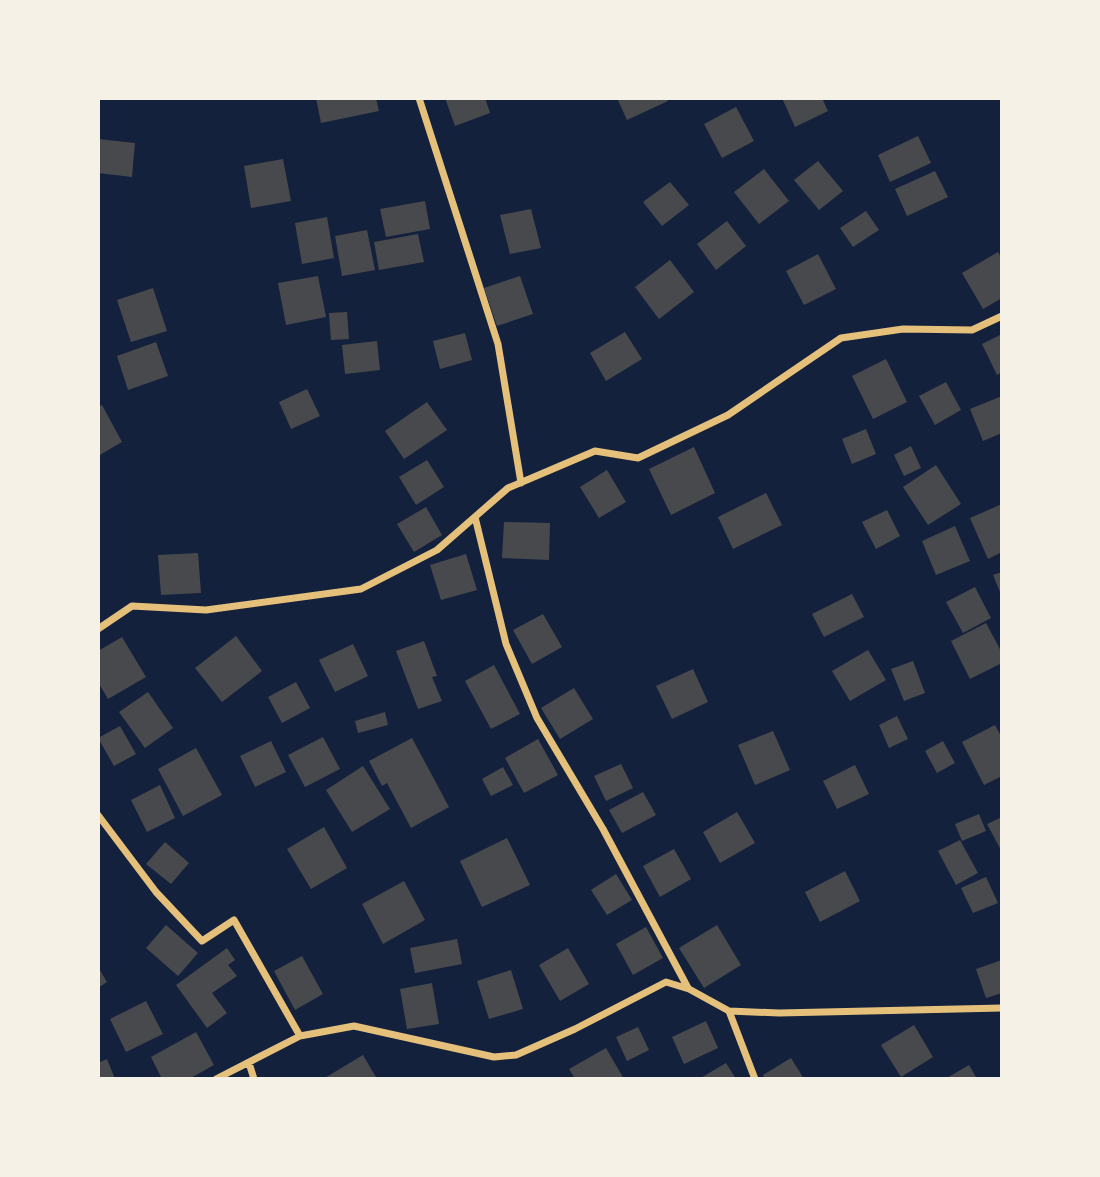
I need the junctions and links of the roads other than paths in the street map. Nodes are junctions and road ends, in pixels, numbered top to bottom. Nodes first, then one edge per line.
1 (419, 98) edge
2 (1002, 316) edge
3 (521, 483) junction
4 (475, 517) junction
5 (98, 629) edge
6 (98, 815) edge
7 (689, 989) junction
8 (1002, 1008) edge
9 (729, 1011) junction
10 (300, 1036) junction
11 (249, 1063) junction
12 (216, 1079) edge
13 (254, 1079) edge
14 (755, 1079) edge

1 - 3 street
2 - 3 street
3 - 4 street
4 - 5 street
4 - 7 street
6 - 10 street
7 - 9 street
7 - 10 street
8 - 9 street
9 - 14 street
10 - 11 street
11 - 12 street
11 - 13 street

